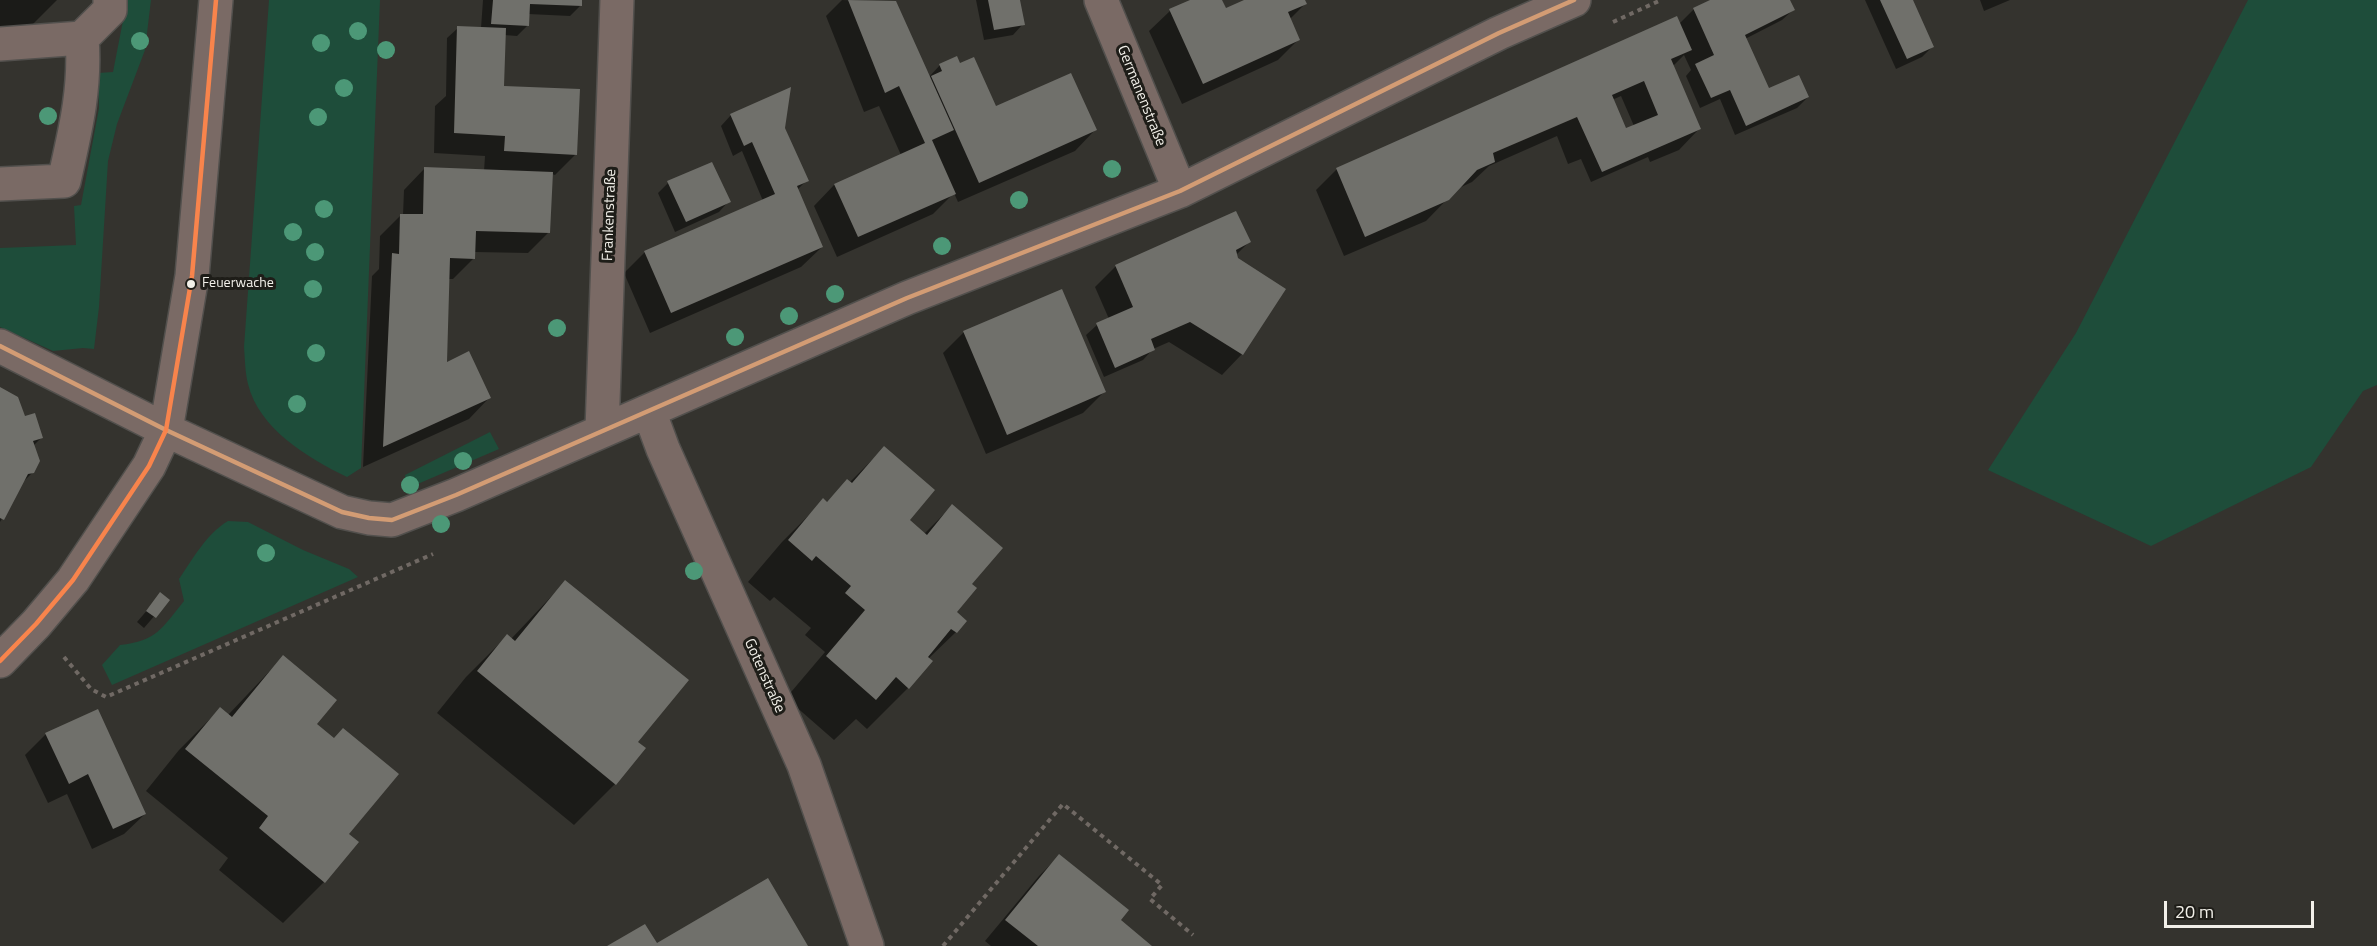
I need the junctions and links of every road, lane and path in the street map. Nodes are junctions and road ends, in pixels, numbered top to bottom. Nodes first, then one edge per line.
1 (110, 0) edge
2 (216, 0) edge
3 (617, 0) edge
4 (1101, 0) edge
5 (1574, 0) edge
6 (82, 38) junction
7 (0, 44) edge
8 (0, 184) edge
9 (1180, 191) junction
10 (0, 346) edge
11 (649, 411) junction
12 (166, 430) junction
13 (602, 430) junction
14 (0, 661) edge
15 (1193, 935) dead end
16 (867, 946) edge
17 (943, 946) edge

1 - 6 street
2 - 12 street
3 - 13 street, Frankenstraße
4 - 9 street, Germanenstraße
5 - 9 street
6 - 7 street
6 - 8 street
9 - 11 street
10 - 12 street
11 - 13 street
11 - 16 street, Gotenstraße
12 - 13 street
12 - 14 street
15 - 17 path

